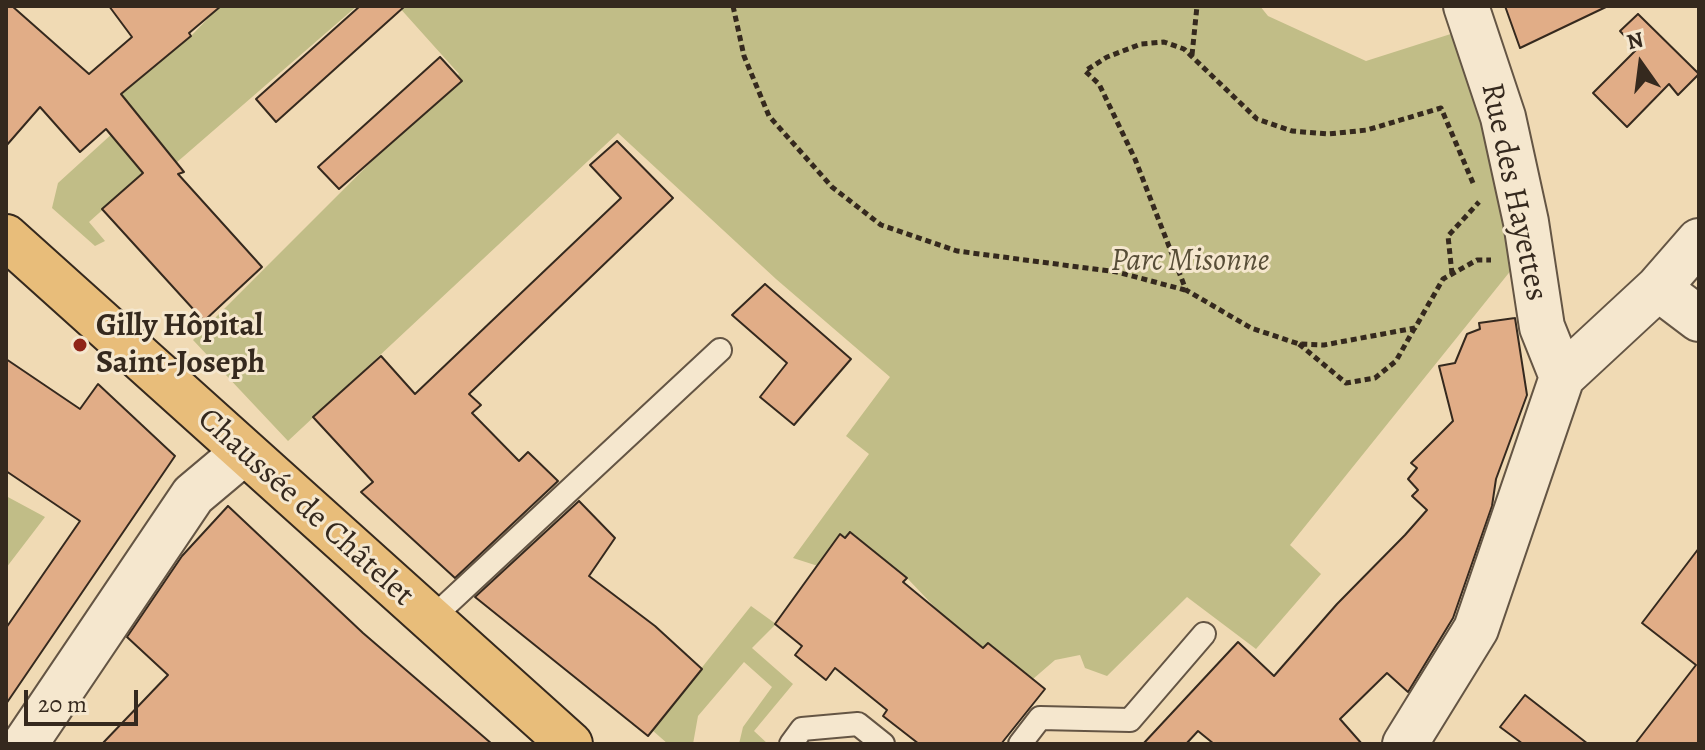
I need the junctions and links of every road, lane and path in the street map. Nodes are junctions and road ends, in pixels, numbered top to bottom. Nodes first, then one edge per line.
1 (733, 6) edge
2 (1197, 6) edge
3 (1466, 6) edge
4 (1192, 55) junction
5 (6, 237) edge
6 (1699, 241) edge
7 (1532, 260) junction
8 (1452, 274) junction
9 (1658, 288) junction
10 (1186, 290) junction
11 (1699, 319) edge
12 (1415, 328) junction
13 (1299, 344) junction
14 (720, 350) dead end
15 (1562, 377) junction
16 (243, 453) junction
17 (430, 620) junction
18 (1204, 634) dead end
19 (25, 744) edge
20 (570, 744) edge
21 (791, 744) edge
22 (883, 744) edge
23 (1020, 744) edge
24 (1405, 744) edge

1 - 10 path
2 - 4 path
3 - 7 street, Rue des Hayettes
4 - 8 path
4 - 10 path
5 - 16 main road, Chaussée de Châtelet
6 - 9 street
7 - 8 path
7 - 15 street, Rue des Hayettes
8 - 12 path
9 - 11 street
9 - 15 street
10 - 13 path
12 - 13 path
12 - 13 path
14 - 17 lane
15 - 24 street
16 - 17 main road, Chaussée de Châtelet
16 - 19 street
17 - 20 main road, Chaussée de Châtelet
18 - 23 lane
21 - 22 lane

